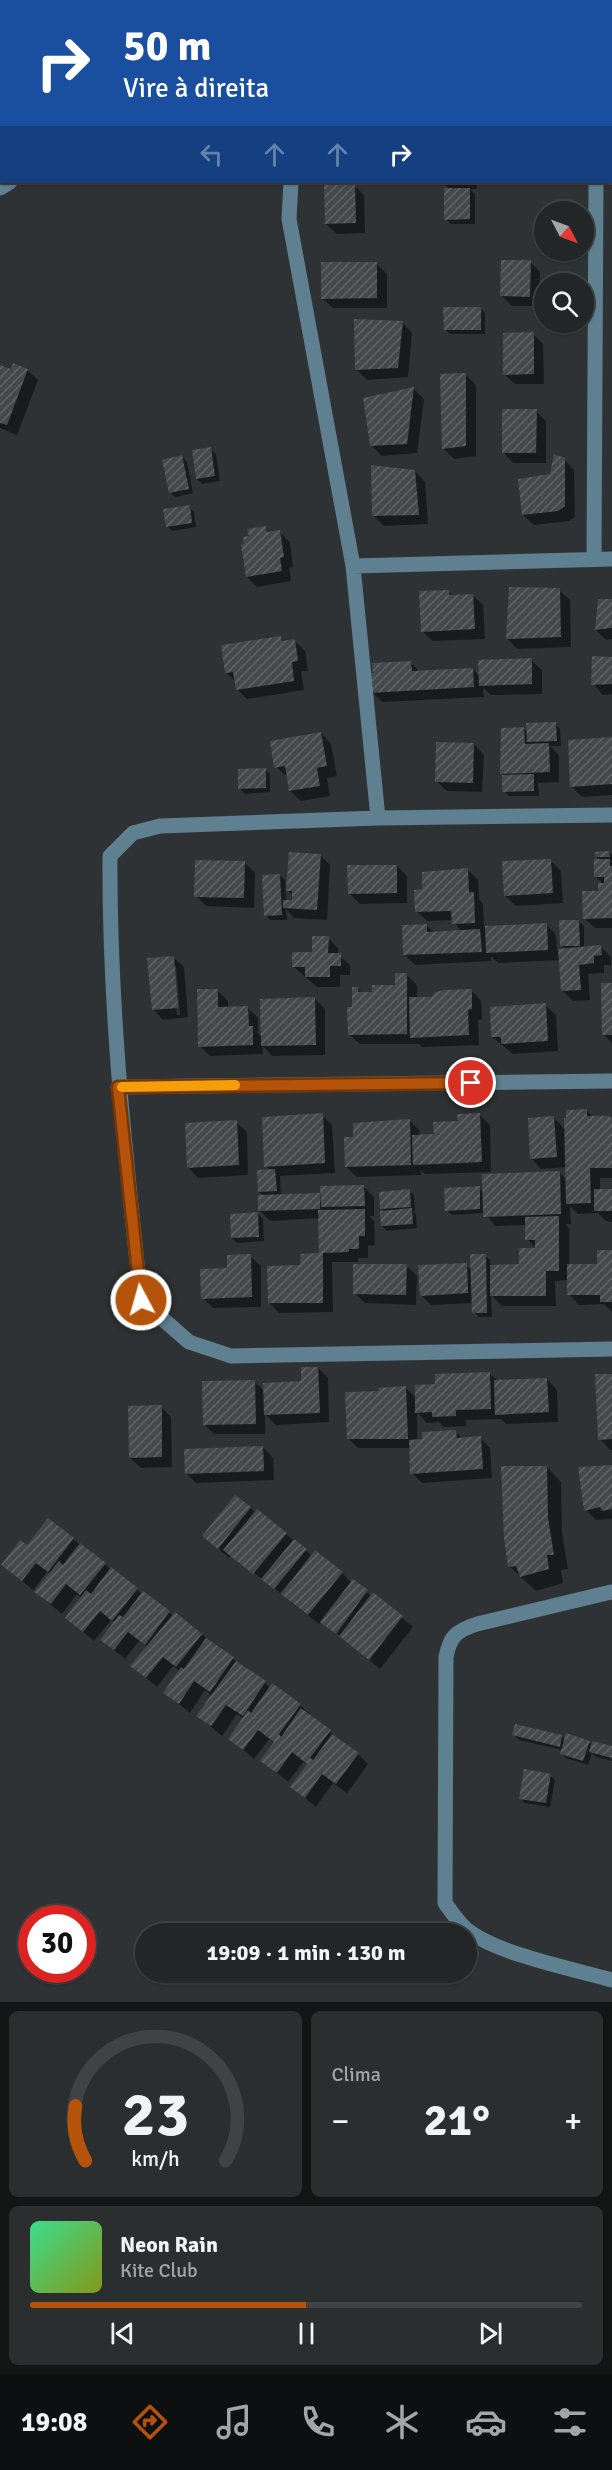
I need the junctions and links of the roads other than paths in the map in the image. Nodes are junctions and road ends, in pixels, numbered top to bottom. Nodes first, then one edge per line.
1 (291, 183) edge
2 (596, 183) edge
3 (594, 559) junction
4 (612, 559) edge
5 (353, 566) junction
6 (612, 815) edge
7 (378, 818) junction
8 (612, 1081) edge
9 (118, 1087) junction
10 (612, 1349) edge
11 (611, 1592) edge
12 (612, 1980) edge

1 - 5 street
2 - 3 street
3 - 4 street
3 - 5 street
5 - 7 street
6 - 7 street
7 - 9 street
8 - 9 street
9 - 10 street
11 - 12 street

